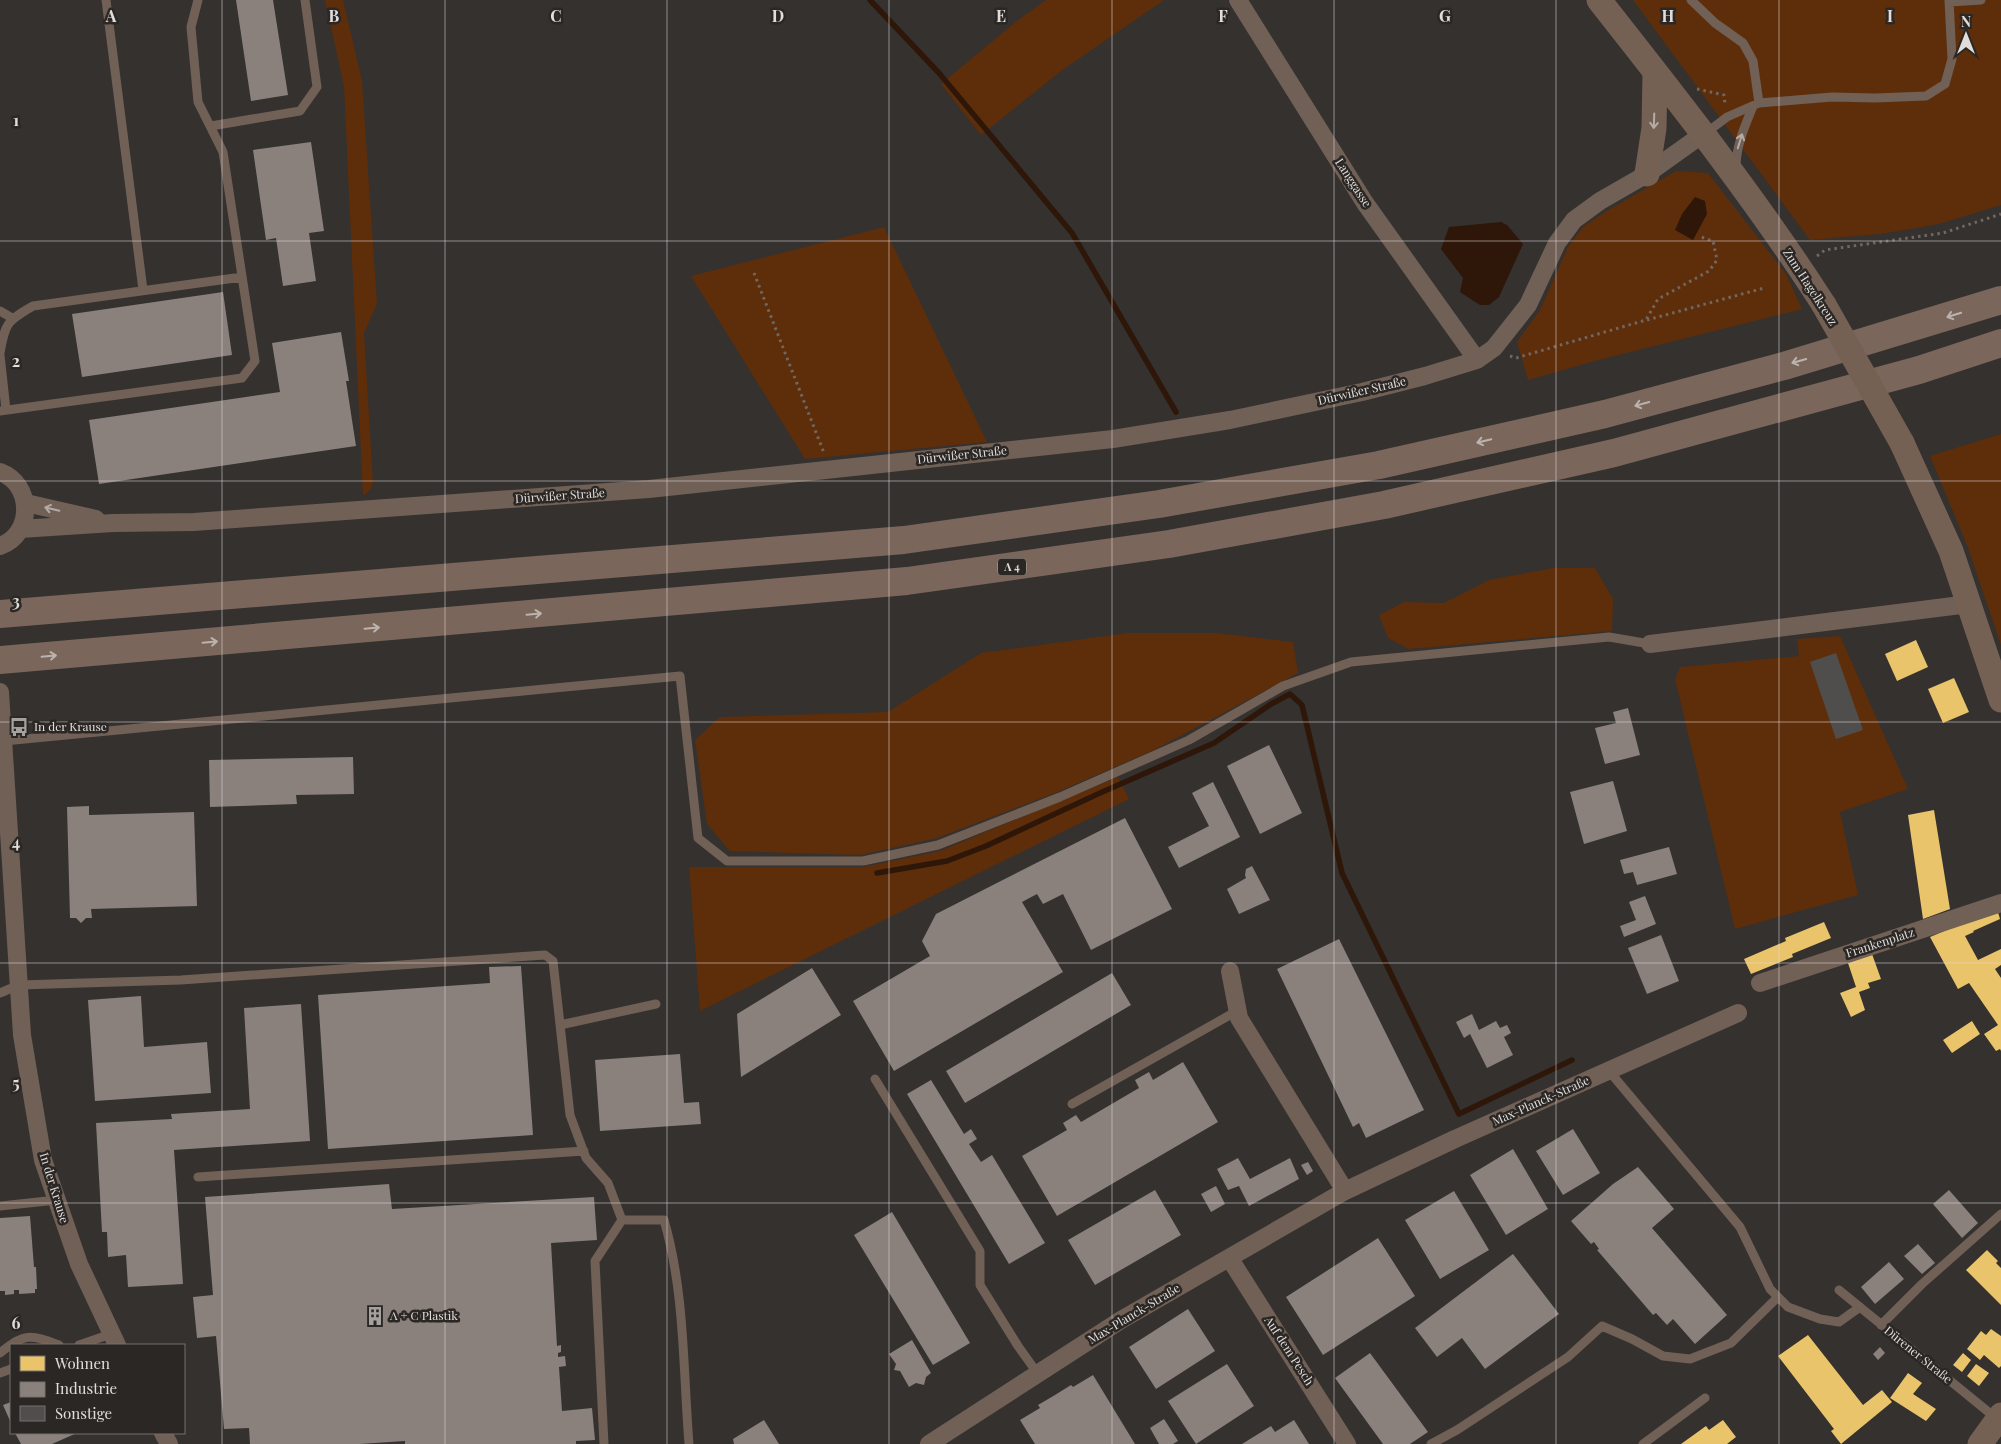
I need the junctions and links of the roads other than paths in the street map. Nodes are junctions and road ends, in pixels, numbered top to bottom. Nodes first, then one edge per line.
1 (106, 0) edge
2 (198, 0) edge
3 (305, 0) edge
4 (1238, 0) edge
5 (1600, 0) edge
6 (1691, 0) edge
7 (1981, 0) edge
8 (1949, 1) edge
9 (1655, 73) junction
10 (1756, 104) junction
11 (212, 126) junction
12 (1703, 134) junction
13 (1647, 174) junction
14 (1735, 177) junction
15 (242, 277) junction
16 (143, 290) junction
17 (2001, 300) edge
18 (0, 311) edge
19 (12, 318) junction
20 (2001, 343) edge
21 (0, 354) edge
22 (1477, 360) junction
23 (3, 410) edge
24 (0, 472) edge
25 (26, 502) junction
26 (113, 523) junction
27 (20, 529) junction
28 (1, 548) edge
29 (1969, 604) junction
30 (0, 614) edge
31 (1650, 644) joint
32 (0, 660) edge
33 (0, 692) edge
34 (2001, 700) edge
35 (4, 741) junction
36 (2001, 903) edge
37 (1230, 971) dead end
38 (1760, 983) dead end
39 (19, 985) junction
40 (0, 993) edge
41 (656, 1004) dead end
42 (1237, 1010) junction
43 (1738, 1013) dead end
44 (560, 1025) junction
45 (1609, 1070) junction
46 (875, 1080) dead end
47 (1072, 1104) dead end
48 (584, 1151) junction
49 (198, 1177) dead end
50 (1345, 1192) junction
51 (57, 1200) junction
52 (0, 1206) edge
53 (2001, 1214) edge
54 (622, 1220) junction
55 (1230, 1259) junction
56 (1839, 1290) dead end
57 (1778, 1297) junction
58 (1860, 1307) junction
59 (1881, 1324) junction
60 (114, 1340) edge
61 (11, 1344) edge
62 (55, 1344) edge
63 (86, 1344) edge
64 (10, 1345) edge
65 (0, 1353) edge
66 (1038, 1374) junction
67 (1706, 1398) dead end
68 (1999, 1417) edge
69 (604, 1444) edge
70 (689, 1444) edge
71 (929, 1444) edge
72 (1347, 1444) edge
73 (1431, 1444) edge
74 (1643, 1444) edge
75 (1980, 1444) edge

1 - 16 lane
2 - 11 lane
3 - 11 lane
4 - 22 street, Langgasse
5 - 9 street, Zum Hagelkreuz
6 - 10 lane
7 - 8 lane
8 - 10 lane
9 - 12 street, Zum Hagelkreuz
9 -> 13 street
10 - 12 lane
14 -> 10 lane
11 - 15 lane
12 - 13 street, Dürwißer Straße
12 - 14 street, Zum Hagelkreuz
13 - 22 street, Dürwißer Straße
14 - 29 street, Zum Hagelkreuz, bridge
15 - 16 lane
15 - 23 lane
16 - 19 lane
17 -> 30 highway
18 - 19 lane
19 - 21 lane
32 -> 20 highway, A 4
21 - 23 lane
22 - 26 street, Dürwißer Straße
24 - 25 street
26 -> 25 street, Dürwißer Straße
25 - 27 street
26 - 27 street, Dürwißer Straße
27 - 28 street
29 - 31 street
29 - 34 street, Zum Hagelkreuz
31 - 35 lane
33 - 35 street, In der Krause
35 - 39 street, In der Krause
36 - 38 street, Frankenplatz
37 - 42 street
39 - 40 lane
39 - 44 lane
39 - 51 street, In der Krause
41 - 44 lane
42 - 47 lane
42 - 50 street
43 - 45 street, Max-Planck-Straße
44 - 48 lane
45 - 50 street, Max-Planck-Straße
45 - 57 lane
46 - 66 lane
48 - 49 lane
48 - 54 lane
50 - 55 street, Max-Planck-Straße
51 - 52 lane
51 - 60 street, In der Krause
53 - 59 lane
54 - 69 lane
54 - 70 lane
55 - 66 street, Max-Planck-Straße
55 - 72 street, Auf dem Pesch
56 - 58 lane, Dürener Straße
57 - 58 lane
57 - 73 lane
58 - 59 lane, Dürener Straße
59 - 68 lane, Dürener Straße
60 - 63 lane
61 - 62 lane
64 - 65 lane
66 - 71 street, Max-Planck-Straße
67 - 74 lane
68 - 75 street, Dürener Straße

